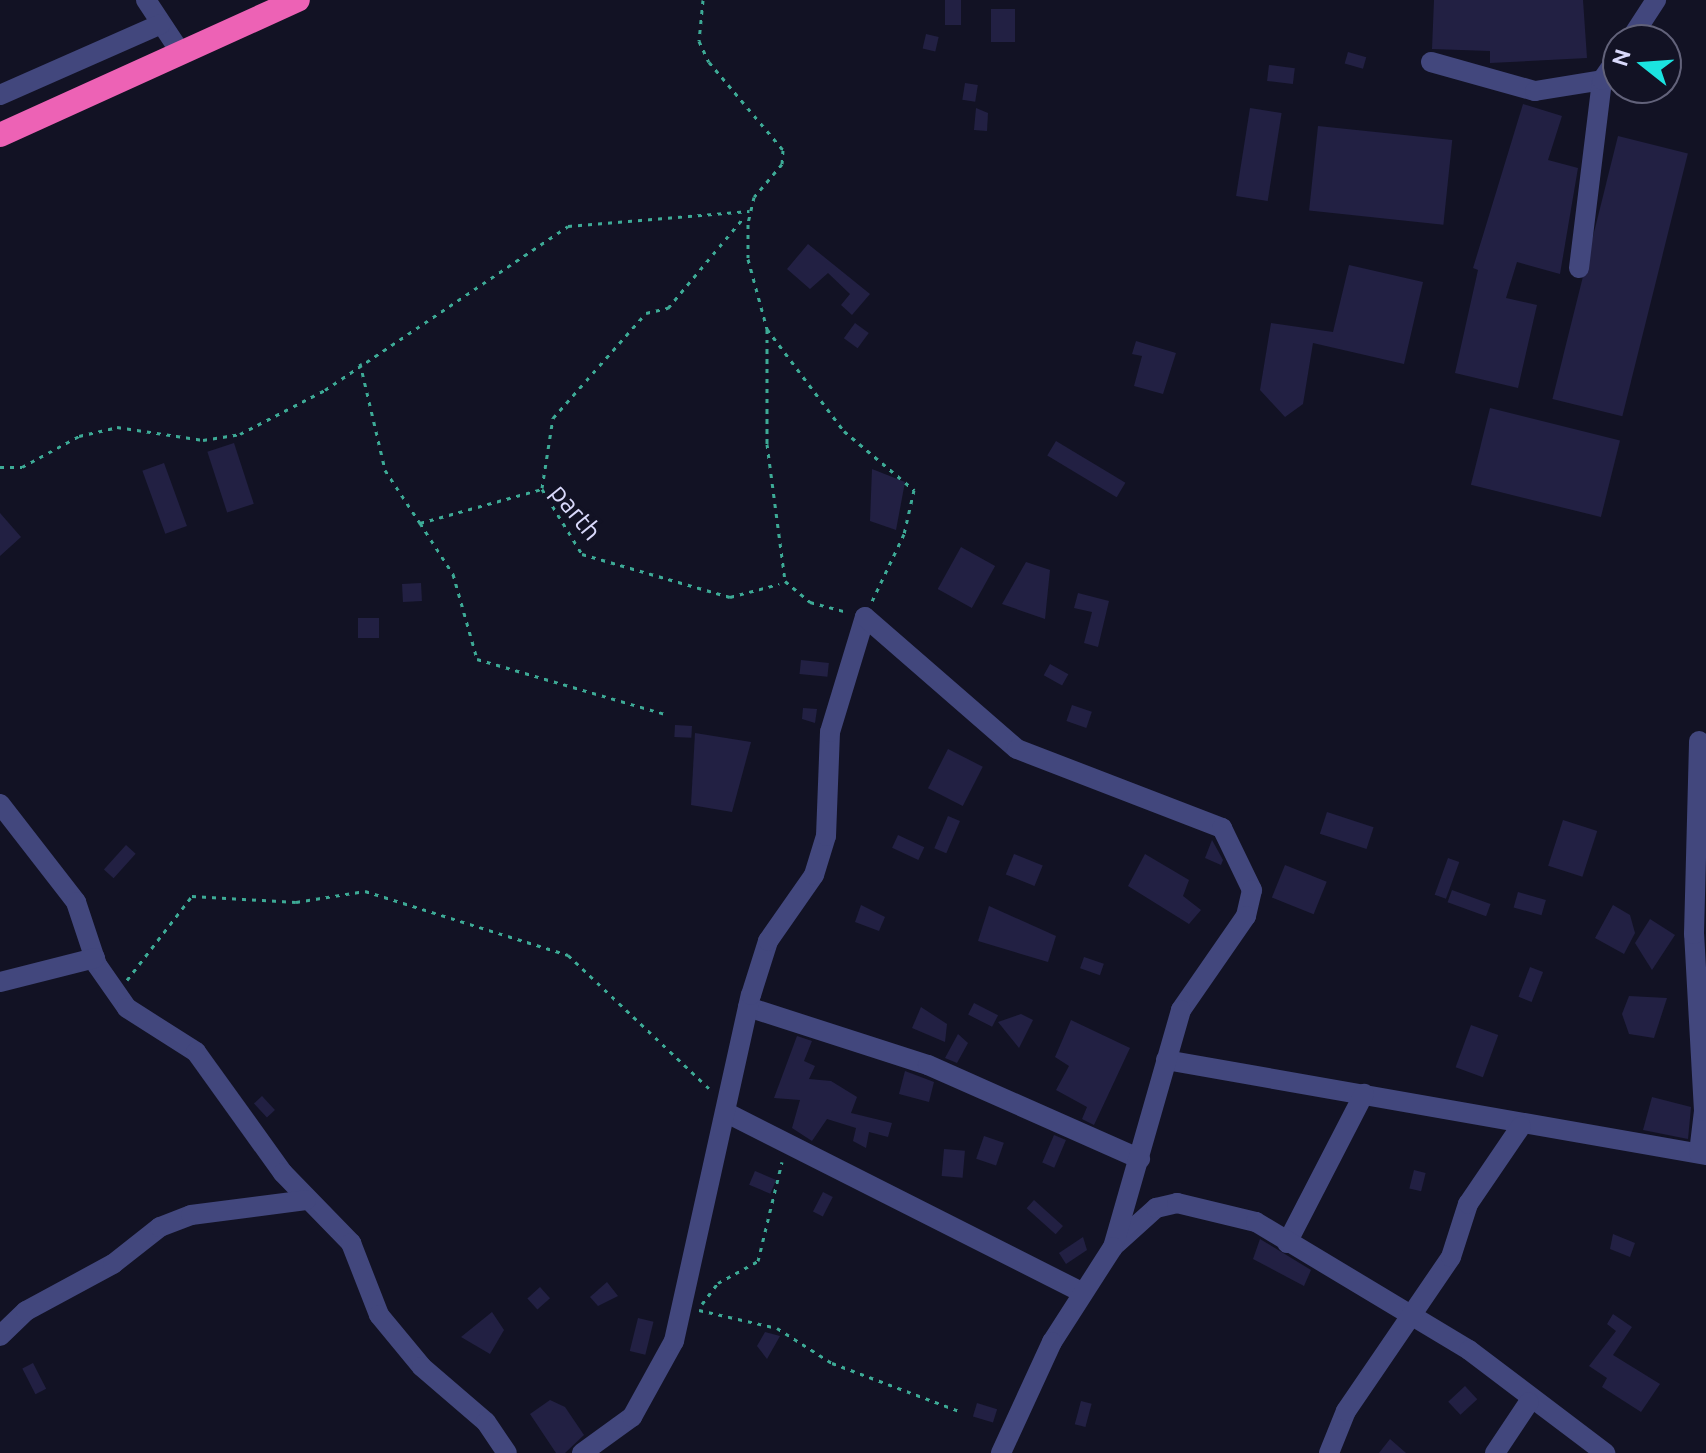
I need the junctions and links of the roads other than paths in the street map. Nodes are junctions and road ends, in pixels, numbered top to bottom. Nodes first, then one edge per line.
1 (146, 0) edge
2 (298, 0) edge
3 (1656, 0) edge
4 (161, 24) junction
5 (1640, 24) edge
6 (179, 50) junction
7 (1431, 62) dead end
8 (1602, 80) joint
9 (0, 95) edge
10 (0, 135) edge
11 (1579, 268) dead end
12 (1699, 741) dead end
13 (0, 804) edge
14 (95, 958) junction
15 (0, 982) edge
16 (748, 1007) junction
17 (1166, 1060) junction
18 (1364, 1094) junction
19 (728, 1109) junction
20 (1521, 1126) junction
21 (1702, 1154) edge
22 (1140, 1159) junction
23 (1129, 1196) junction
24 (306, 1200) junction
25 (1156, 1208) junction
26 (1287, 1243) junction
27 (1113, 1247) junction
28 (1081, 1292) junction
29 (1411, 1319) junction
30 (0, 1336) edge
31 (1529, 1402) junction
32 (504, 1451) edge
33 (582, 1453) edge
34 (1001, 1453) edge
35 (1329, 1453) edge
36 (1495, 1453) edge
37 (1605, 1453) edge

1 - 4 street
2 - 6 highway
3 - 5 street
4 - 6 street
4 - 9 street
6 - 10 highway
7 - 8 street
8 - 11 street
12 - 21 street
13 - 14 street
14 - 15 street
14 - 24 street
16 - 17 street
16 - 19 street
16 - 22 street
17 - 18 street
17 - 22 street
18 - 20 street
18 - 26 street
19 - 28 street
19 - 33 street
20 - 21 street
20 - 29 street
22 - 23 street
23 - 25 street
23 - 27 street
24 - 30 street
24 - 32 street
25 - 26 street
25 - 27 street
26 - 29 street
27 - 28 street
28 - 34 street
29 - 31 street
29 - 35 street
31 - 36 street
31 - 37 street

